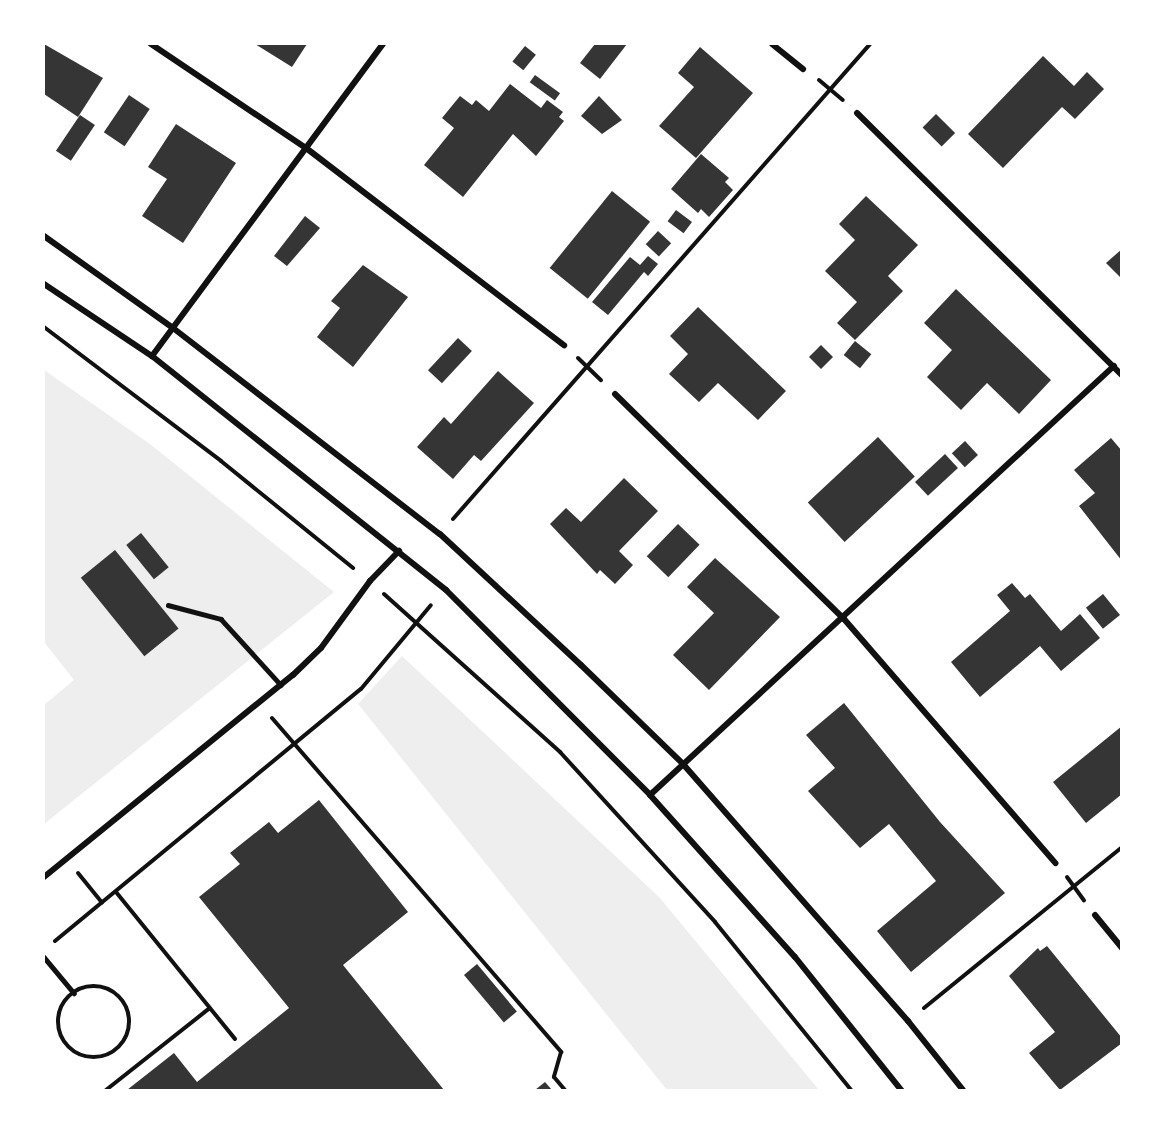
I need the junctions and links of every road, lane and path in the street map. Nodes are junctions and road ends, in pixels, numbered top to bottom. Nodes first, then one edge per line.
1 (151, 44) edge
2 (383, 44) edge
3 (772, 44) edge
4 (870, 44) edge
5 (803, 69) joint
6 (830, 89) junction
7 (857, 113) joint
8 (306, 148) junction
9 (44, 236) edge
10 (44, 284) edge
11 (44, 327) edge
12 (173, 328) junction
13 (564, 345) joint
14 (152, 356) junction
15 (587, 366) junction
16 (1114, 366) junction
17 (1122, 375) edge
18 (615, 393) joint
19 (440, 534) junction
20 (399, 551) junction
21 (370, 581) junction
22 (446, 590) junction
23 (168, 605) dead end
24 (844, 619) junction
25 (415, 621) junction
26 (281, 685) junction
27 (258, 702) junction
28 (296, 746) junction
29 (683, 764) junction
30 (650, 795) junction
31 (1122, 847) edge
32 (66, 859) junction
33 (1055, 863) joint
34 (44, 877) edge
35 (1074, 886) junction
36 (116, 892) junction
37 (102, 903) junction
38 (1095, 915) joint
39 (52, 944) dead end
40 (1122, 948) edge
41 (44, 957) edge
42 (74, 993) junction
43 (210, 1008) junction
44 (908, 1021) junction
45 (235, 1039) dead end
46 (106, 1090) edge
47 (565, 1090) edge
48 (851, 1090) edge
49 (901, 1090) edge
50 (963, 1090) edge

1 - 8 street
2 - 8 street
3 - 5 street
4 - 6 path
5 - 6 path
6 - 7 path
6 - 15 path
7 - 16 street
8 - 12 street
8 - 13 street
9 - 12 street
10 - 14 street
11 - 21 path
12 - 14 street
12 - 19 street
13 - 15 path
14 - 20 street
15 - 18 path
15 - 19 path
16 - 17 street
16 - 24 street
18 - 24 street
19 - 29 street
20 - 21 street
20 - 22 street
21 - 25 path
21 - 26 street
22 - 25 path
22 - 30 street
23 - 26 lane
24 - 29 street
24 - 33 street
25 - 28 path
25 - 48 path
26 - 27 street
27 - 28 path
27 - 32 street
28 - 36 path
28 - 47 path
29 - 30 street
29 - 44 street
30 - 49 street
31 - 35 path
32 - 34 street
32 - 37 path
33 - 35 path
35 - 38 path
35 - 44 path
36 - 37 path
36 - 43 path
37 - 39 path
38 - 40 street
41 - 42 lane
42 - 42 lane
43 - 45 path
43 - 46 path
44 - 50 street

